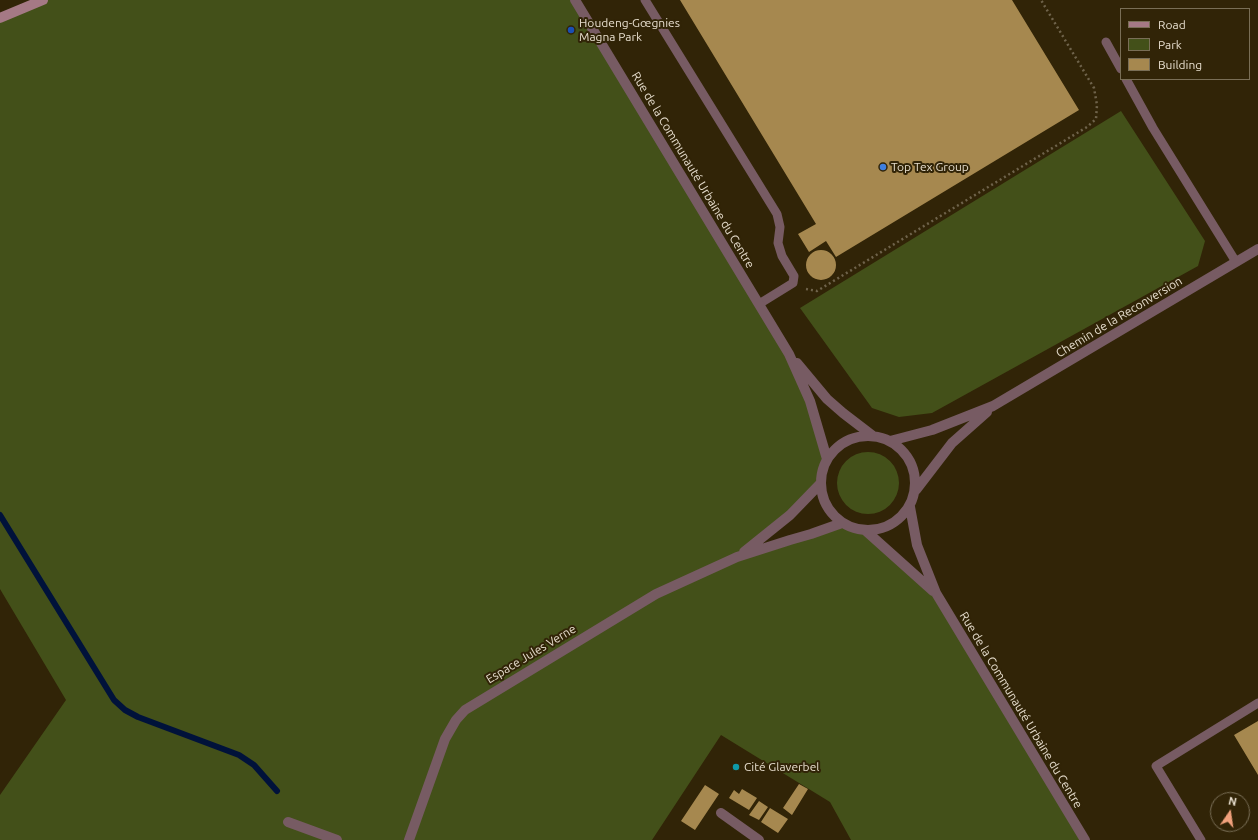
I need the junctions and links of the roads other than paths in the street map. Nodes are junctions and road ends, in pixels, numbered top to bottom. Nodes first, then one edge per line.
1 (43, 0) edge
2 (575, 0) edge
3 (645, 0) edge
4 (0, 18) edge
5 (1106, 42) dead end
6 (1120, 67) edge
7 (1127, 80) edge
8 (1258, 249) edge
9 (1236, 262) junction
10 (759, 304) junction
11 (789, 354) junction
12 (993, 406) junction
13 (873, 436) junction
14 (890, 441) junction
15 (827, 459) junction
16 (821, 483) junction
17 (916, 490) junction
18 (910, 507) junction
19 (842, 523) junction
20 (866, 531) junction
21 (737, 557) junction
22 (936, 593) junction
23 (1258, 703) edge
24 (721, 813) dead end
25 (288, 822) dead end
26 (337, 840) edge
27 (409, 840) edge
28 (759, 840) edge
29 (1085, 840) edge
30 (1201, 840) edge

1 - 4 street
2 - 10 street, Rue de la Communauté Urbaine du Centre
3 - 10 lane
5 - 6 lane
7 - 9 lane
8 - 9 street, Chemin de la Reconversion
9 - 12 street, Chemin de la Reconversion
10 - 11 street, Rue de la Communauté Urbaine du Centre
11 - 13 street
11 - 15 street
12 - 14 street
12 - 17 street
13 - 14 street
13 - 15 street
14 - 17 street
15 - 16 street
16 - 19 street
16 - 21 street
17 - 18 street
18 - 20 street
18 - 22 street
19 - 20 street
19 - 21 street
20 - 22 street
21 - 27 street, Espace Jules Verne
22 - 29 street, Rue de la Communauté Urbaine du Centre
23 - 30 lane
24 - 28 street
25 - 26 street

